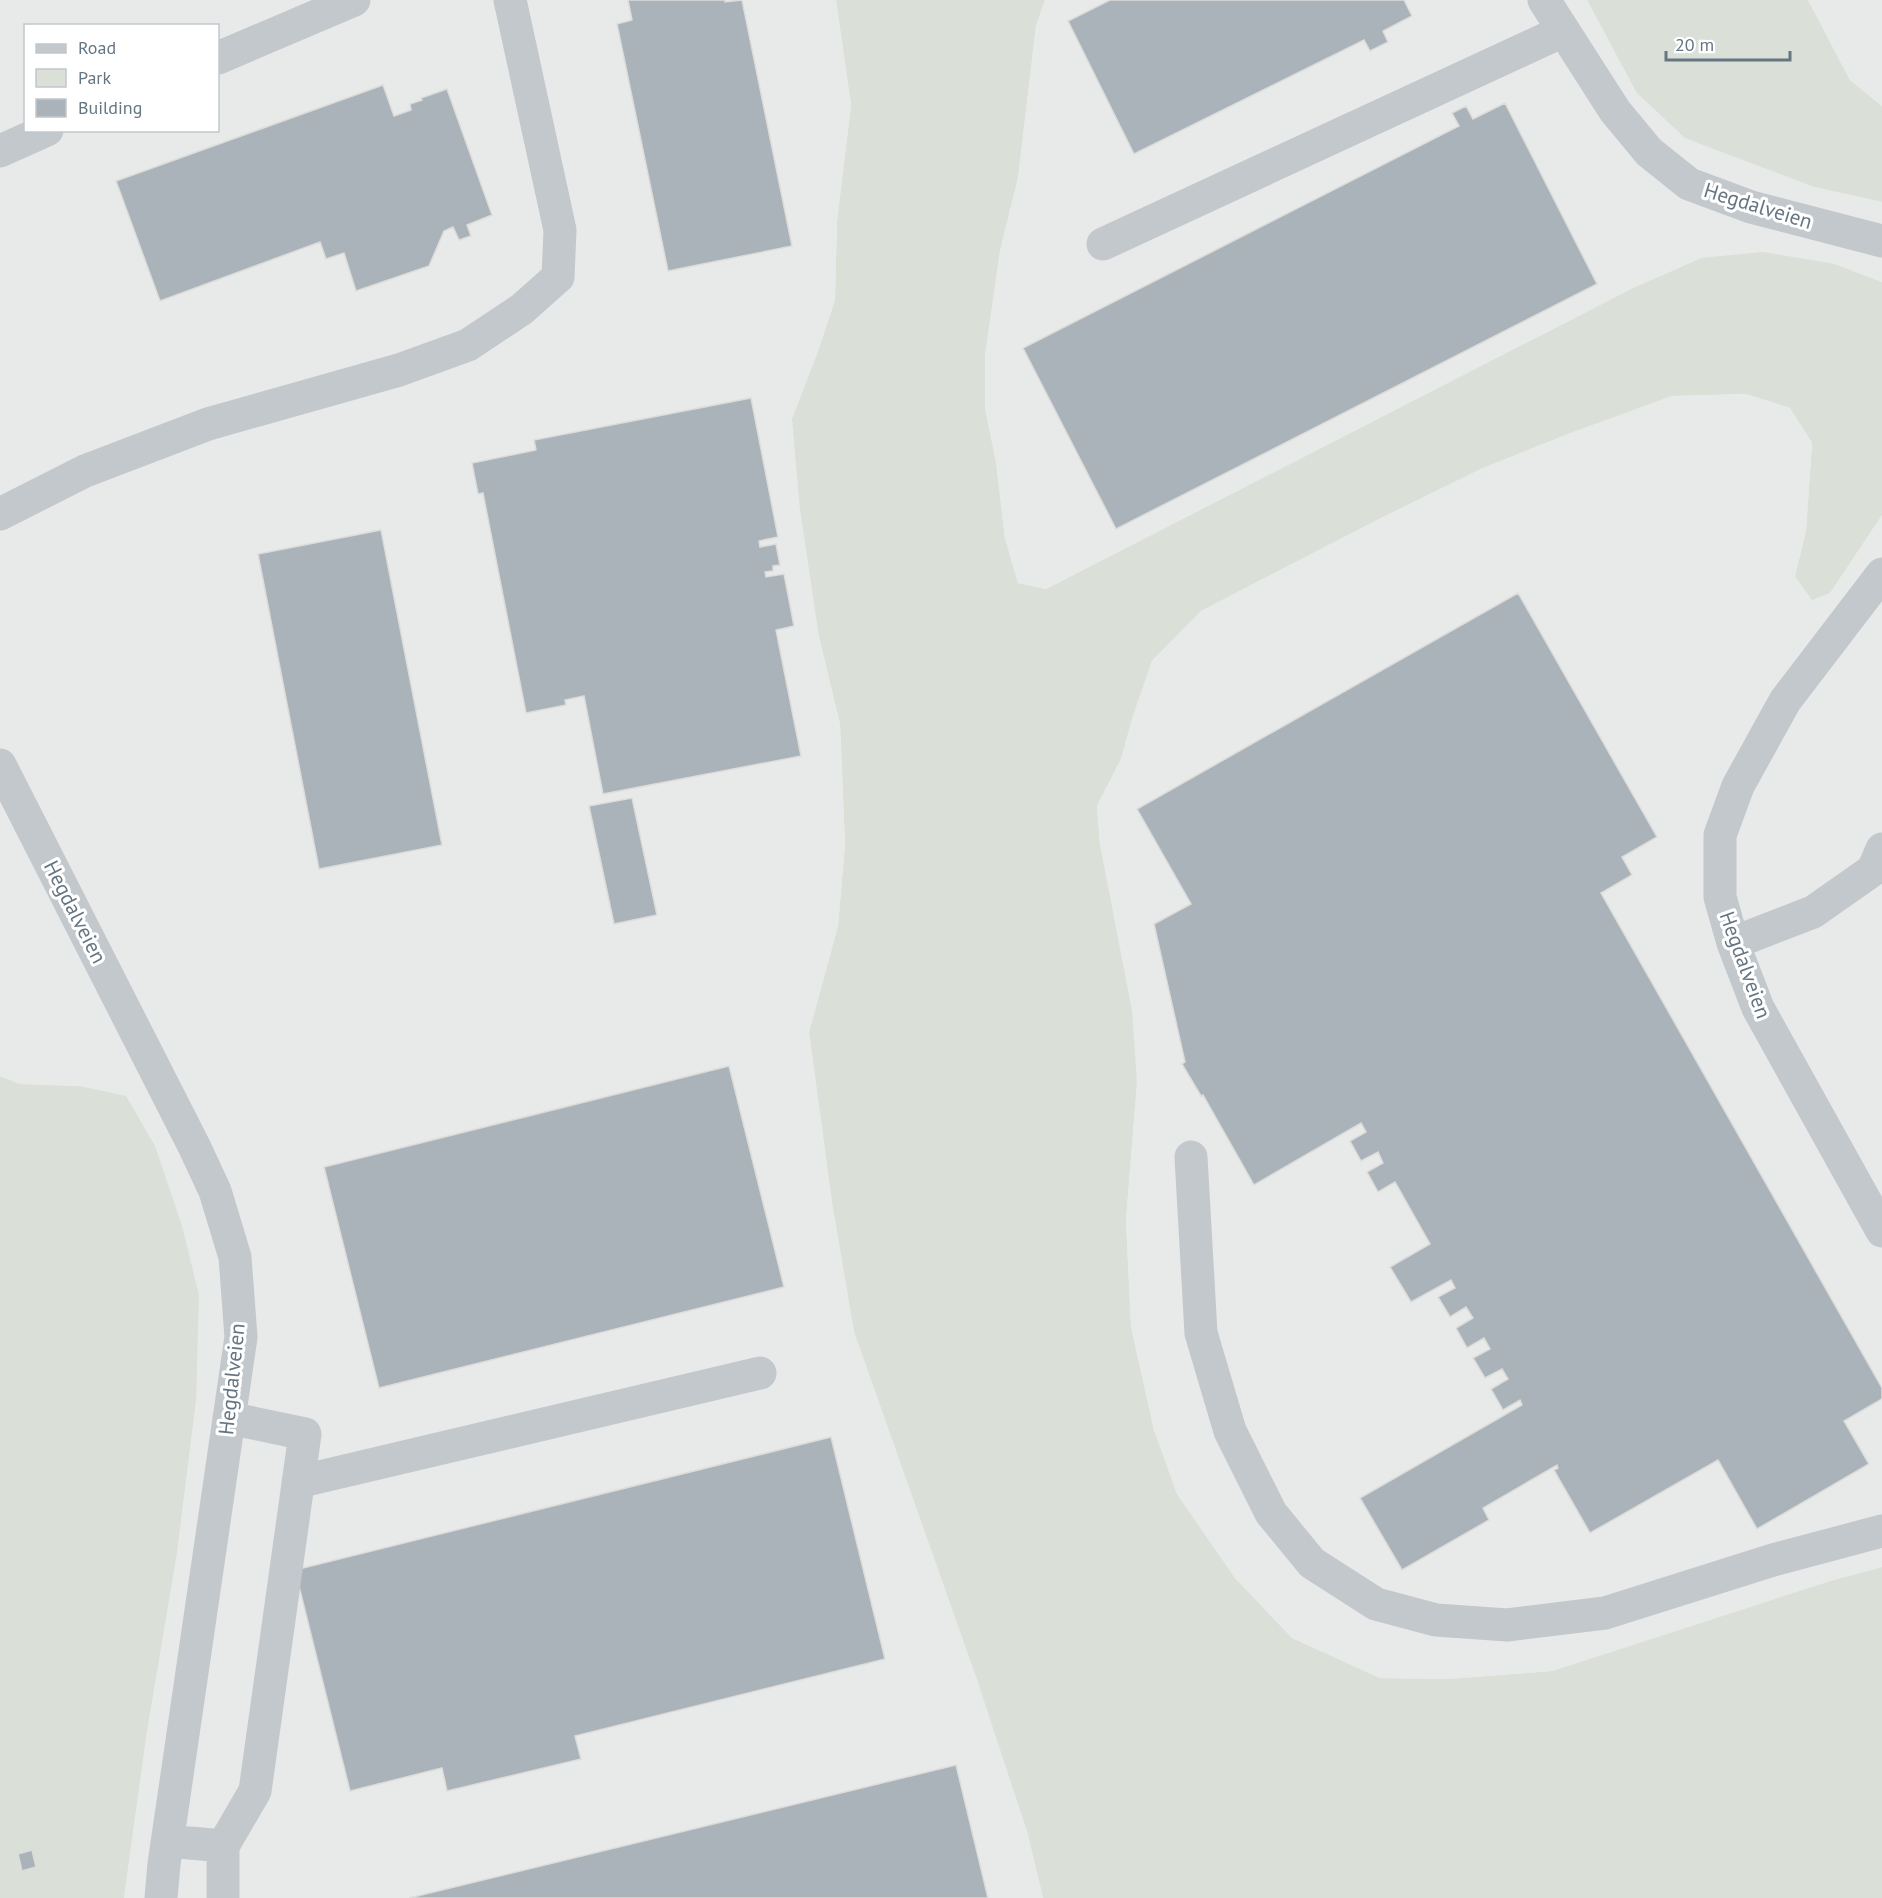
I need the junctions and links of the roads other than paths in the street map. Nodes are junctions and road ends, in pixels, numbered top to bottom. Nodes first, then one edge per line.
1 (354, 0) edge
2 (510, 0) edge
3 (1544, 0) edge
4 (1563, 31) junction
5 (219, 58) edge
6 (43, 132) edge
7 (0, 151) edge
8 (1882, 241) edge
9 (1103, 244) dead end
10 (0, 514) edge
11 (1882, 574) edge
12 (0, 765) edge
13 (1882, 849) edge
14 (1733, 943) junction
15 (1191, 1157) dead end
16 (1882, 1231) edge
17 (760, 1373) dead end
18 (229, 1418) junction
19 (298, 1482) junction
20 (1882, 1531) edge
21 (168, 1841) junction
22 (223, 1846) junction
23 (161, 1898) edge
24 (223, 1898) edge

1 - 5 street
2 - 10 street
3 - 4 street, Hegdalveien
4 - 8 street, Hegdalveien
4 - 9 street
6 - 7 street
11 - 14 street, Hegdalveien
12 - 18 street, Hegdalveien
13 - 14 street
14 - 16 street, Hegdalveien
15 - 20 street
17 - 19 street
18 - 19 street
18 - 21 street, Hegdalveien
19 - 22 street
21 - 22 street
21 - 23 street, Hegdalveien
22 - 24 street

